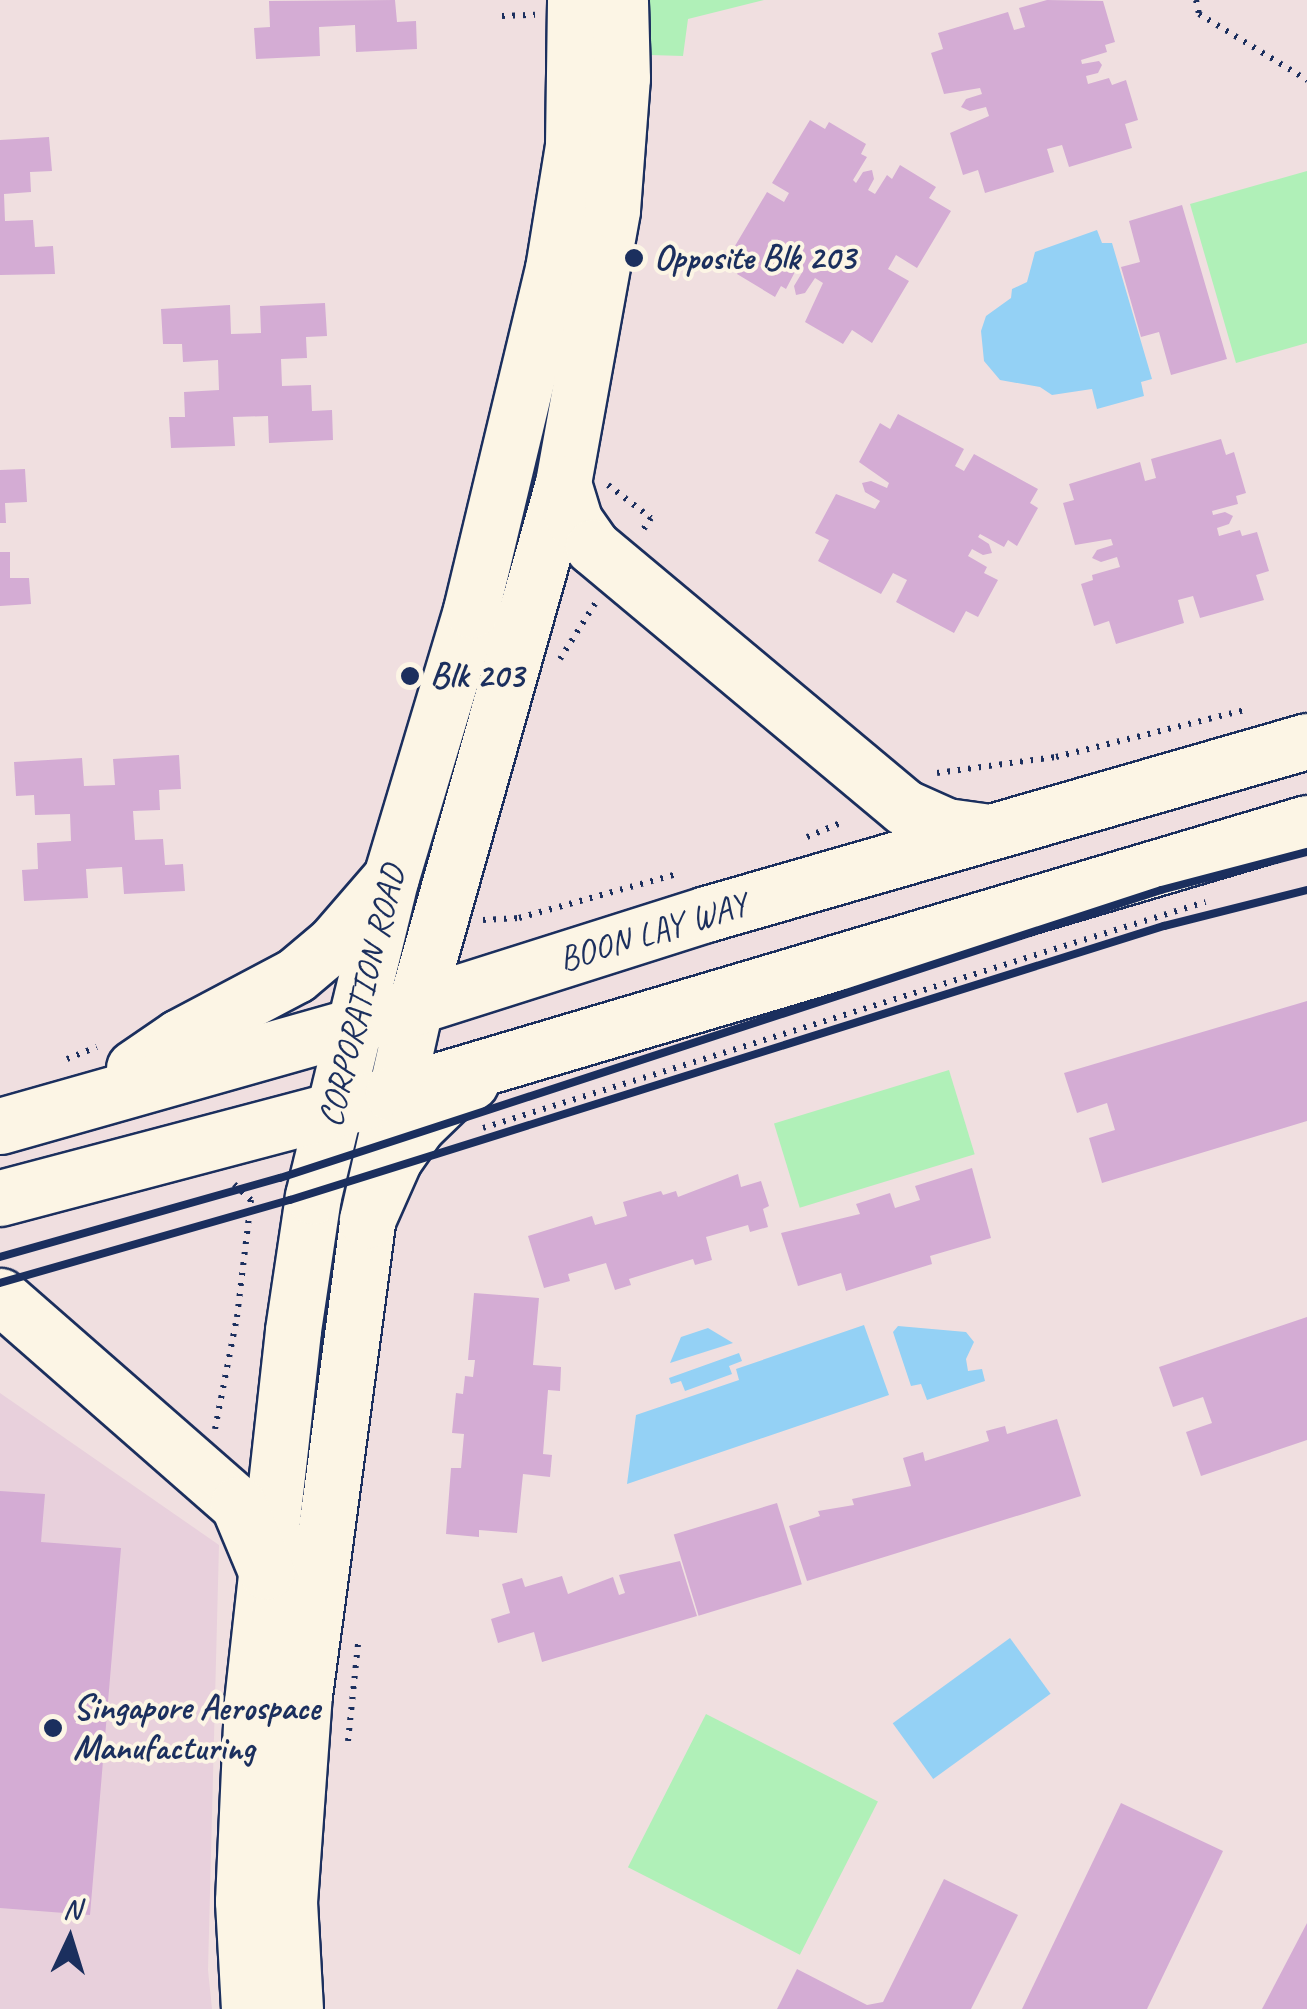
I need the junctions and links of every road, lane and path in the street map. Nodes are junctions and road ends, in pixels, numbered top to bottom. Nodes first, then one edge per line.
1 (539, 0) edge
2 (620, 0) edge
3 (1196, 0) edge
4 (502, 16) dead end
5 (547, 16) edge
6 (1307, 80) edge
7 (563, 483) junction
8 (1268, 704) dead end
9 (1307, 741) edge
10 (924, 768) dead end
11 (845, 821) dead end
12 (1307, 823) edge
13 (991, 832) junction
14 (790, 843) dead end
15 (682, 873) dead end
16 (391, 878) junction
17 (1212, 900) dead end
18 (476, 920) dead end
19 (415, 1008) junction
20 (353, 1026) junction
21 (112, 1042) dead end
22 (508, 1060) junction
23 (73, 1080) junction
24 (392, 1094) junction
25 (332, 1110) junction
26 (0, 1126) edge
27 (465, 1134) dead end
28 (234, 1184) dead end
29 (0, 1198) edge
30 (367, 1220) junction
31 (0, 1296) edge
32 (206, 1473) junction
33 (266, 1571) junction
34 (359, 1638) dead end
35 (347, 1750) dead end
36 (249, 2009) edge
37 (294, 2009) edge

1 - 5 path
2 - 7 main road, CORPORATION ROAD
3 - 6 path
4 - 5 path
5 - 16 main road, CORPORATION ROAD
7 - 13 main road
7 - 19 main road, CORPORATION ROAD
8 - 10 path
9 - 13 main road, BOON LAY WAY
11 - 14 path
12 - 22 main road
13 - 19 main road, BOON LAY WAY
15 - 18 path
16 - 20 main road, CORPORATION ROAD
16 - 23 main road
17 - 27 path
19 - 20 main road, BOON LAY WAY
19 - 24 main road, CORPORATION ROAD
20 - 23 main road, BOON LAY WAY
20 - 25 main road, CORPORATION ROAD
21 - 23 path
22 - 24 main road
22 - 30 main road
23 - 26 main road, BOON LAY WAY
24 - 25 main road
24 - 30 main road, CORPORATION ROAD
25 - 29 main road
25 - 33 main road, CORPORATION ROAD
28 - 32 path
30 - 37 main road, CORPORATION ROAD
31 - 32 main road
32 - 33 main road
33 - 36 main road, CORPORATION ROAD
34 - 35 path

